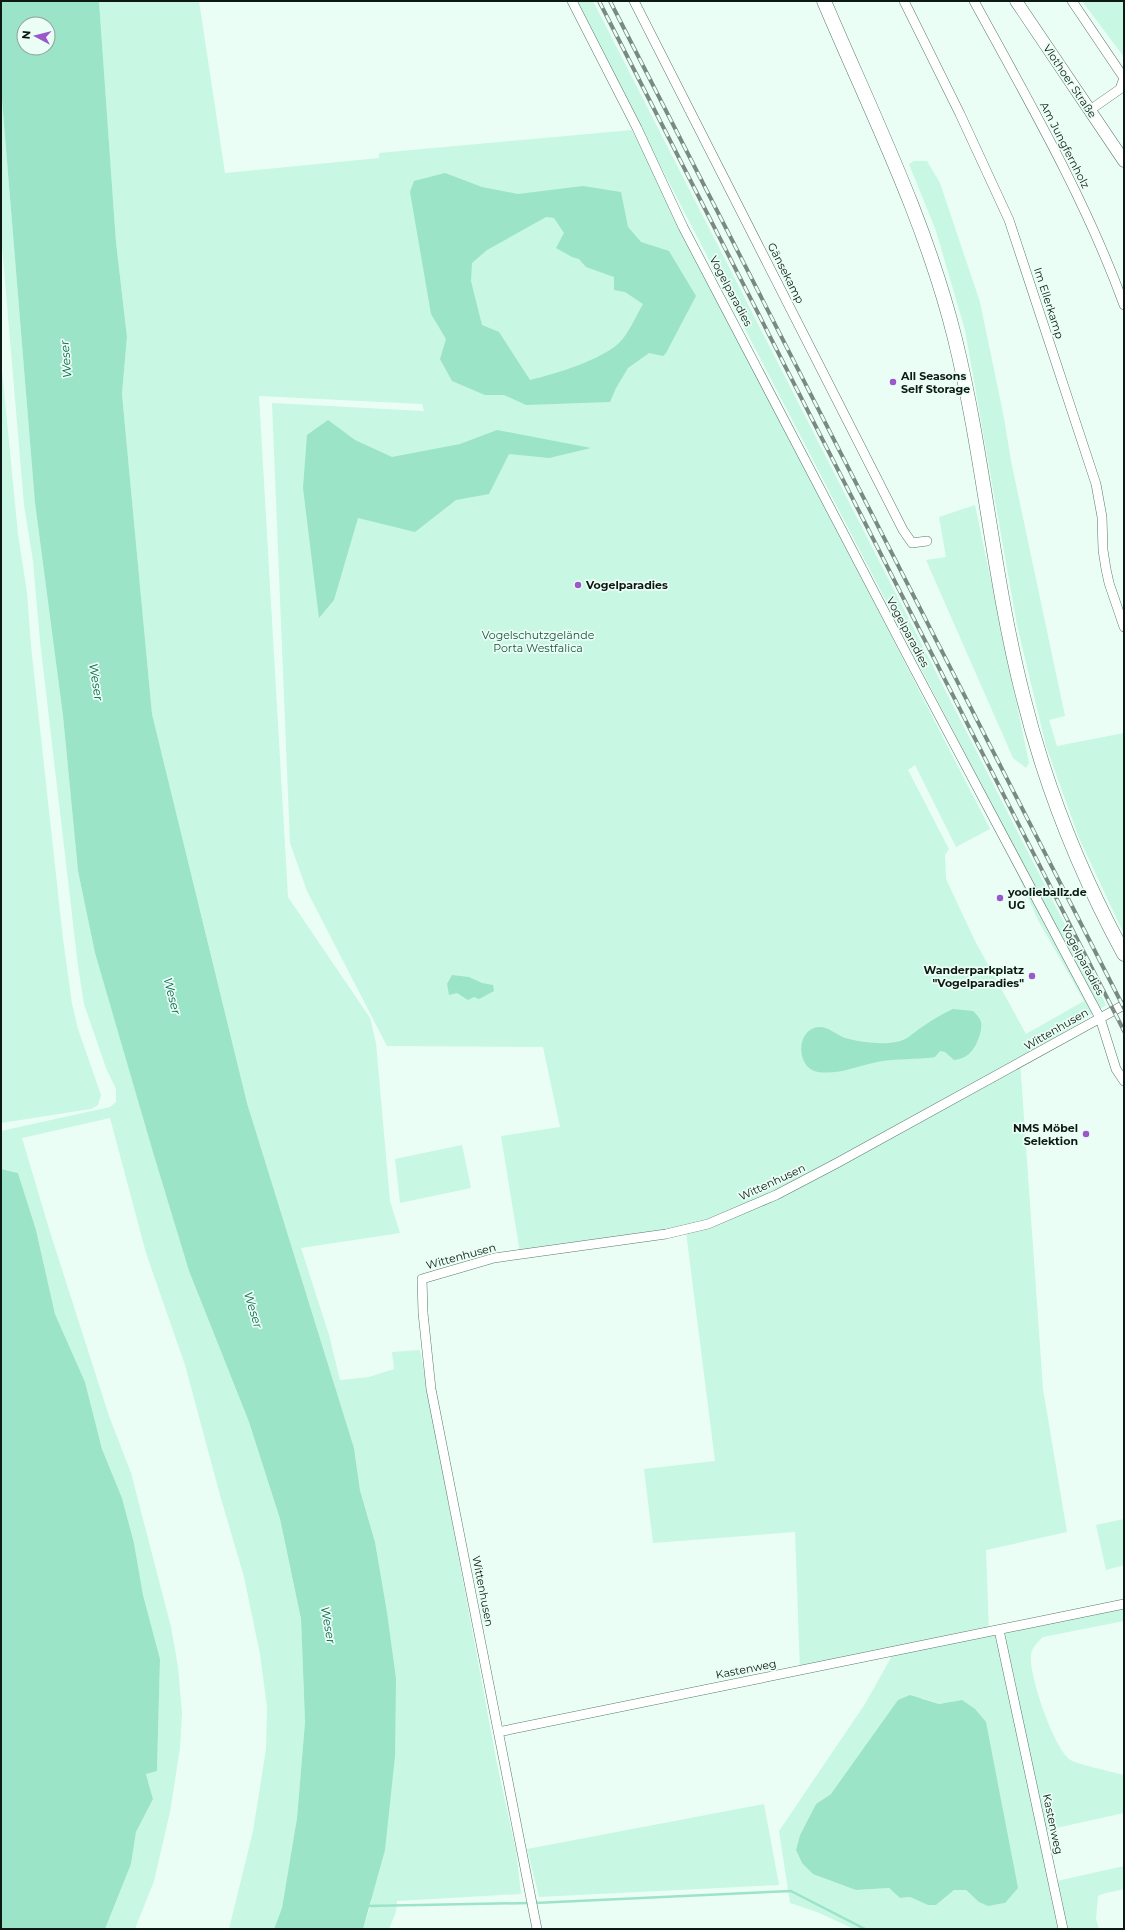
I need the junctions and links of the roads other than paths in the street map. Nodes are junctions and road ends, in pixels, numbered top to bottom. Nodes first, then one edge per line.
1 (572, 1) edge
2 (634, 1) edge
3 (824, 1) edge
4 (904, 1) edge
5 (974, 1) edge
6 (1016, 1) edge
7 (1072, 1) edge
8 (1090, 110) junction
9 (1124, 161) edge
10 (1124, 304) edge
11 (927, 541) dead end
12 (1124, 627) edge
13 (1124, 954) edge
14 (1124, 1005) edge
15 (1100, 1018) junction
16 (1124, 1081) edge
17 (1124, 1604) edge
18 (999, 1630) junction
19 (498, 1732) junction
20 (537, 1929) edge
21 (1063, 1929) edge

1 - 15 street, Vogelparadies
2 - 11 street, Gänsekamp
3 - 13 main road
4 - 12 street, Im Ellerkamp
5 - 10 street, Am Jungfernholz
6 - 8 street, Vlothoer Straße
7 - 8 street
8 - 9 street, Vlothoer Straße
14 - 15 street
15 - 16 street, Vogelparadies
15 - 19 street, Wittenhusen
17 - 18 street, Kastenweg
18 - 19 street, Kastenweg
18 - 21 street, Kastenweg
19 - 20 street, Wittenhusen

